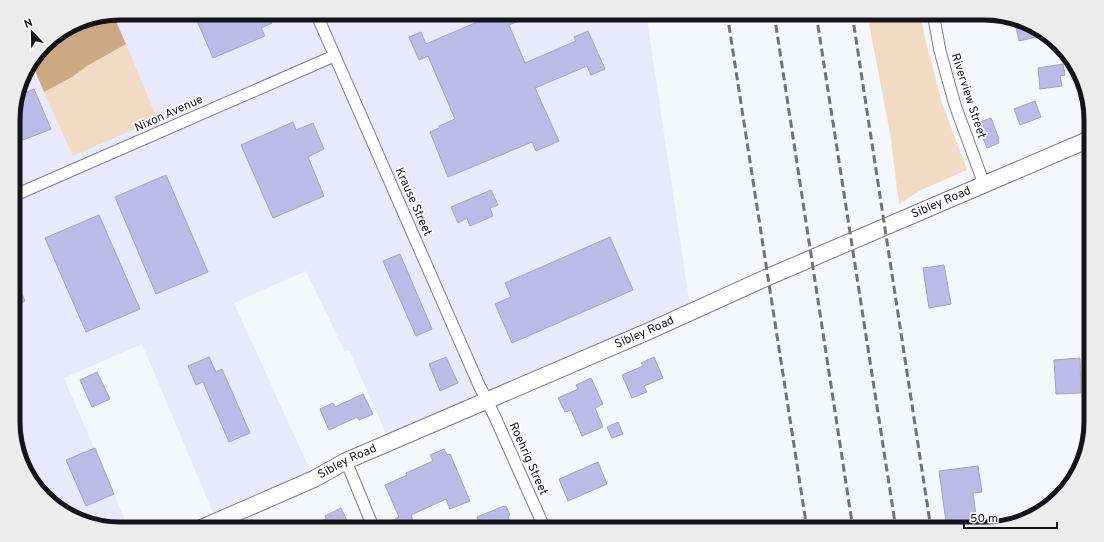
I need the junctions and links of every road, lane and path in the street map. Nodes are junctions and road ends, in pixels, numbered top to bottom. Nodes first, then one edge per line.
1 (319, 20) edge
2 (933, 20) edge
3 (334, 56) junction
4 (1084, 142) edge
5 (984, 184) junction
6 (20, 193) edge
7 (486, 400) junction
8 (346, 461) junction
9 (217, 522) edge
10 (371, 522) edge
11 (542, 522) edge

1 - 3 street, Krause Street
2 - 5 street, Riverview Street
3 - 6 street, Nixon Avenue
3 - 7 street, Krause Street
4 - 5 main road, Sibley Road
5 - 7 main road, Sibley Road
7 - 8 main road, Sibley Road
7 - 11 street, Roehrig Street
8 - 9 main road, Sibley Road
8 - 10 street

